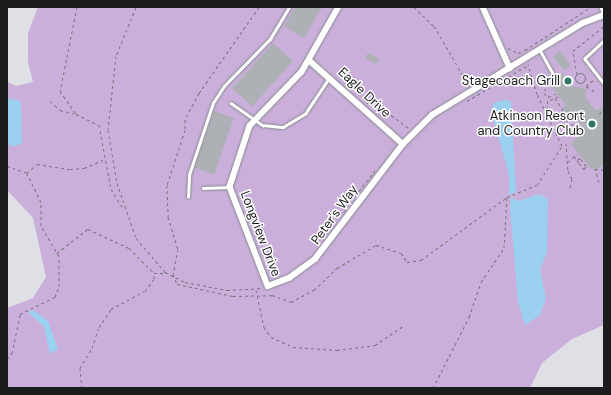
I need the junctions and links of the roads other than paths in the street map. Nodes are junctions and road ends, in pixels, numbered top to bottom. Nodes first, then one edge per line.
1 (289, 7) edge
2 (339, 7) edge
3 (483, 7) edge
4 (600, 7) edge
5 (604, 15) edge
6 (604, 41) edge
7 (540, 50) junction
8 (309, 60) junction
9 (510, 68) junction
10 (553, 73) road end
11 (330, 77) junction
12 (604, 83) edge
13 (231, 103) dead end
14 (255, 120) junction
15 (402, 144) junction
16 (230, 187) junction
17 (203, 188) dead end
18 (188, 197) dead end
19 (268, 286) joint

1 - 18 lane
2 - 8 street, Longview Drive
3 - 9 street
4 - 5 lane
5 - 7 street, Peter's Way
6 - 12 lane
7 - 9 street, Peter's Way
7 - 10 lane
8 - 11 street, Eagle Drive
8 - 14 street, Longview Drive
9 - 15 street, Peter's Way
11 - 14 lane
11 - 15 street, Eagle Drive
13 - 14 lane
14 - 16 street, Longview Drive
15 - 19 street, Peter's Way
16 - 17 lane
16 - 19 street, Longview Drive

